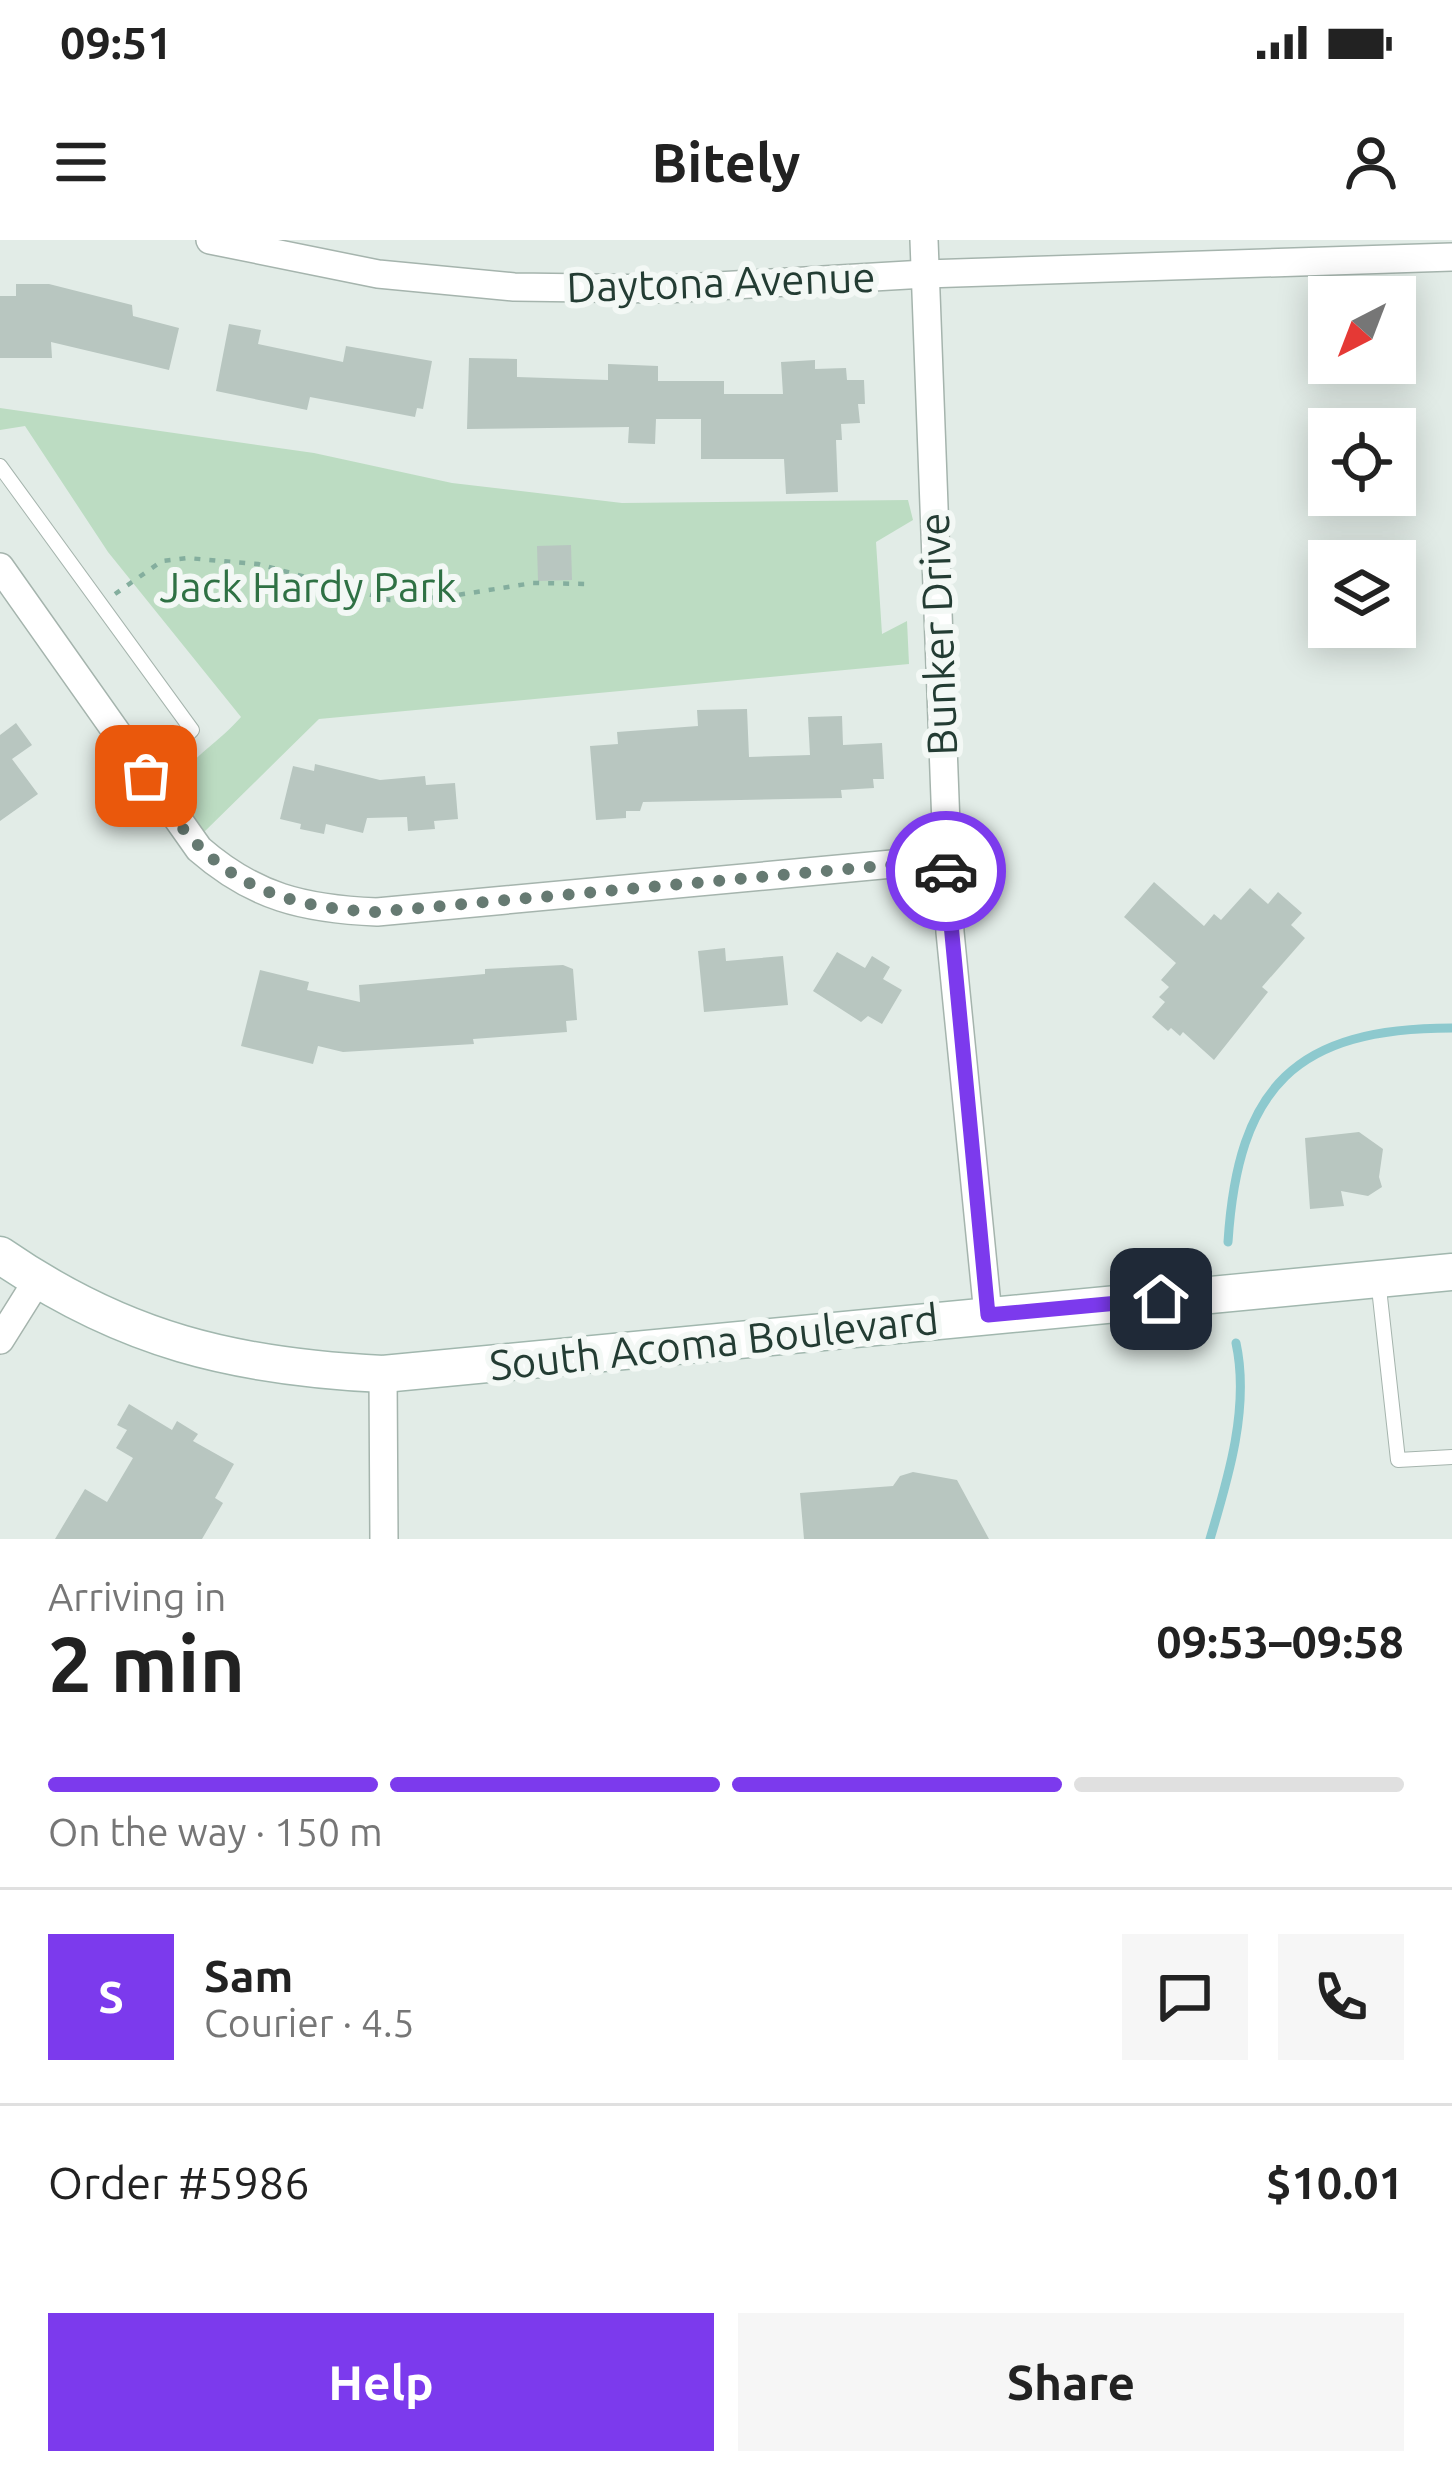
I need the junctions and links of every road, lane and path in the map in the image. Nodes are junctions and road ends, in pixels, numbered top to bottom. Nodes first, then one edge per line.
1 (210, 240) edge
2 (924, 240) edge
3 (1452, 257) edge
4 (925, 274) junction
5 (0, 466) edge
6 (0, 567) edge
7 (590, 584) dead end
8 (101, 605) junction
9 (146, 776) junction
10 (946, 860) junction
11 (0, 1255) edge
12 (1452, 1273) edge
13 (1378, 1279) junction
14 (37, 1281) junction
15 (988, 1315) junction
16 (0, 1340) edge
17 (383, 1374) junction
18 (1452, 1457) edge
19 (384, 1539) edge

1 - 4 street, Daytona Avenue
2 - 4 street, Bunker Drive
3 - 4 street, Daytona Avenue
4 - 10 street, Bunker Drive
5 - 8 lane
6 - 9 street
7 - 8 path
8 - 9 lane
9 - 10 street
10 - 15 street, Bunker Drive
11 - 14 main road, South Acoma Boulevard
12 - 13 main road, South Acoma Boulevard
13 - 15 main road, South Acoma Boulevard
13 - 18 lane
14 - 16 street
14 - 17 main road, South Acoma Boulevard
15 - 17 main road, South Acoma Boulevard
17 - 19 street

